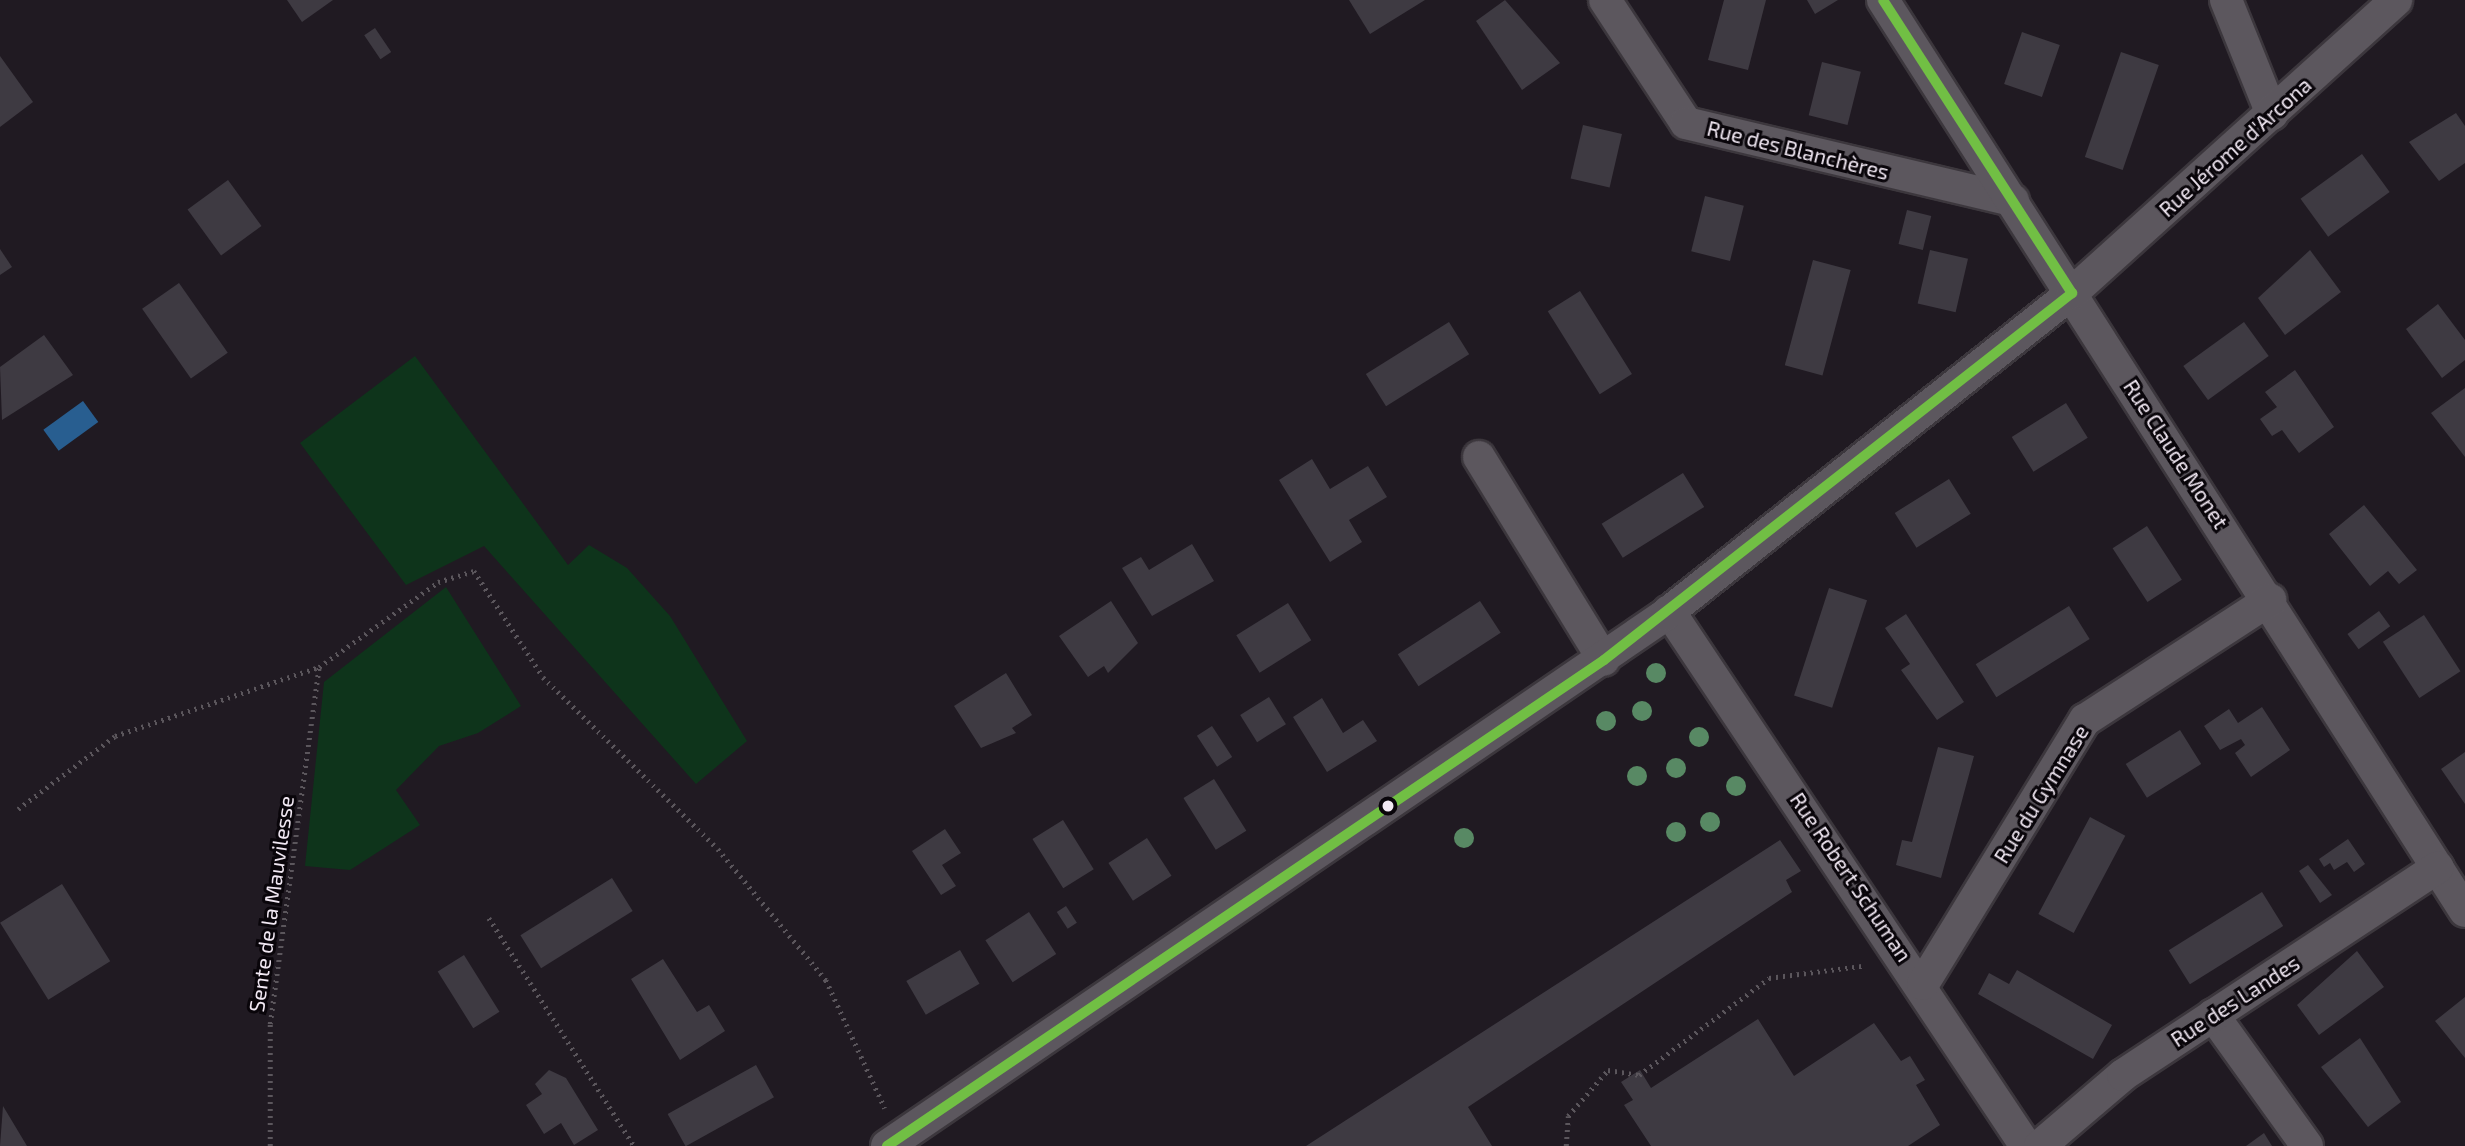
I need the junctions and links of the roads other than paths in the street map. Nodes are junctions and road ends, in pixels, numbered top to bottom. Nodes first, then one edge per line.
1 (1605, 0) edge
2 (1883, 0) edge
3 (2226, 0) edge
4 (2396, 0) edge
5 (2272, 114) junction
6 (2013, 200) junction
7 (2072, 293) junction
8 (1479, 457) dead end
9 (2270, 600) junction
10 (1669, 611) junction
11 (1604, 660) junction
12 (2438, 867) junction
13 (2463, 904) edge
14 (1923, 984) junction
15 (2213, 1015) junction
16 (887, 1146) edge
17 (2026, 1146) edge
18 (2040, 1146) edge
19 (2307, 1146) edge

1 - 6 street, Rue des Blanchères
2 - 6 street, Rue Claude Monet
3 - 5 street
4 - 5 street, Rue Jérome d'Arcona
5 - 7 street, Rue Jérome d'Arcona
6 - 7 street, Rue Claude Monet
7 - 9 street, Rue Claude Monet
7 - 10 street, Rue Jérome d'Arcona
8 - 11 street
9 - 12 street, Rue Claude Monet
9 - 14 street, Rue du Gymnase
10 - 11 street, Rue Jérome d'Arcona
10 - 14 street, Rue Robert Schuman
11 - 16 street, Rue Jérome d'Arcona
12 - 13 street, Rue Claude Monet
12 - 15 street, Rue des Landes
14 - 17 street, Rue Robert Schuman
15 - 18 street, Rue des Landes
15 - 19 street

